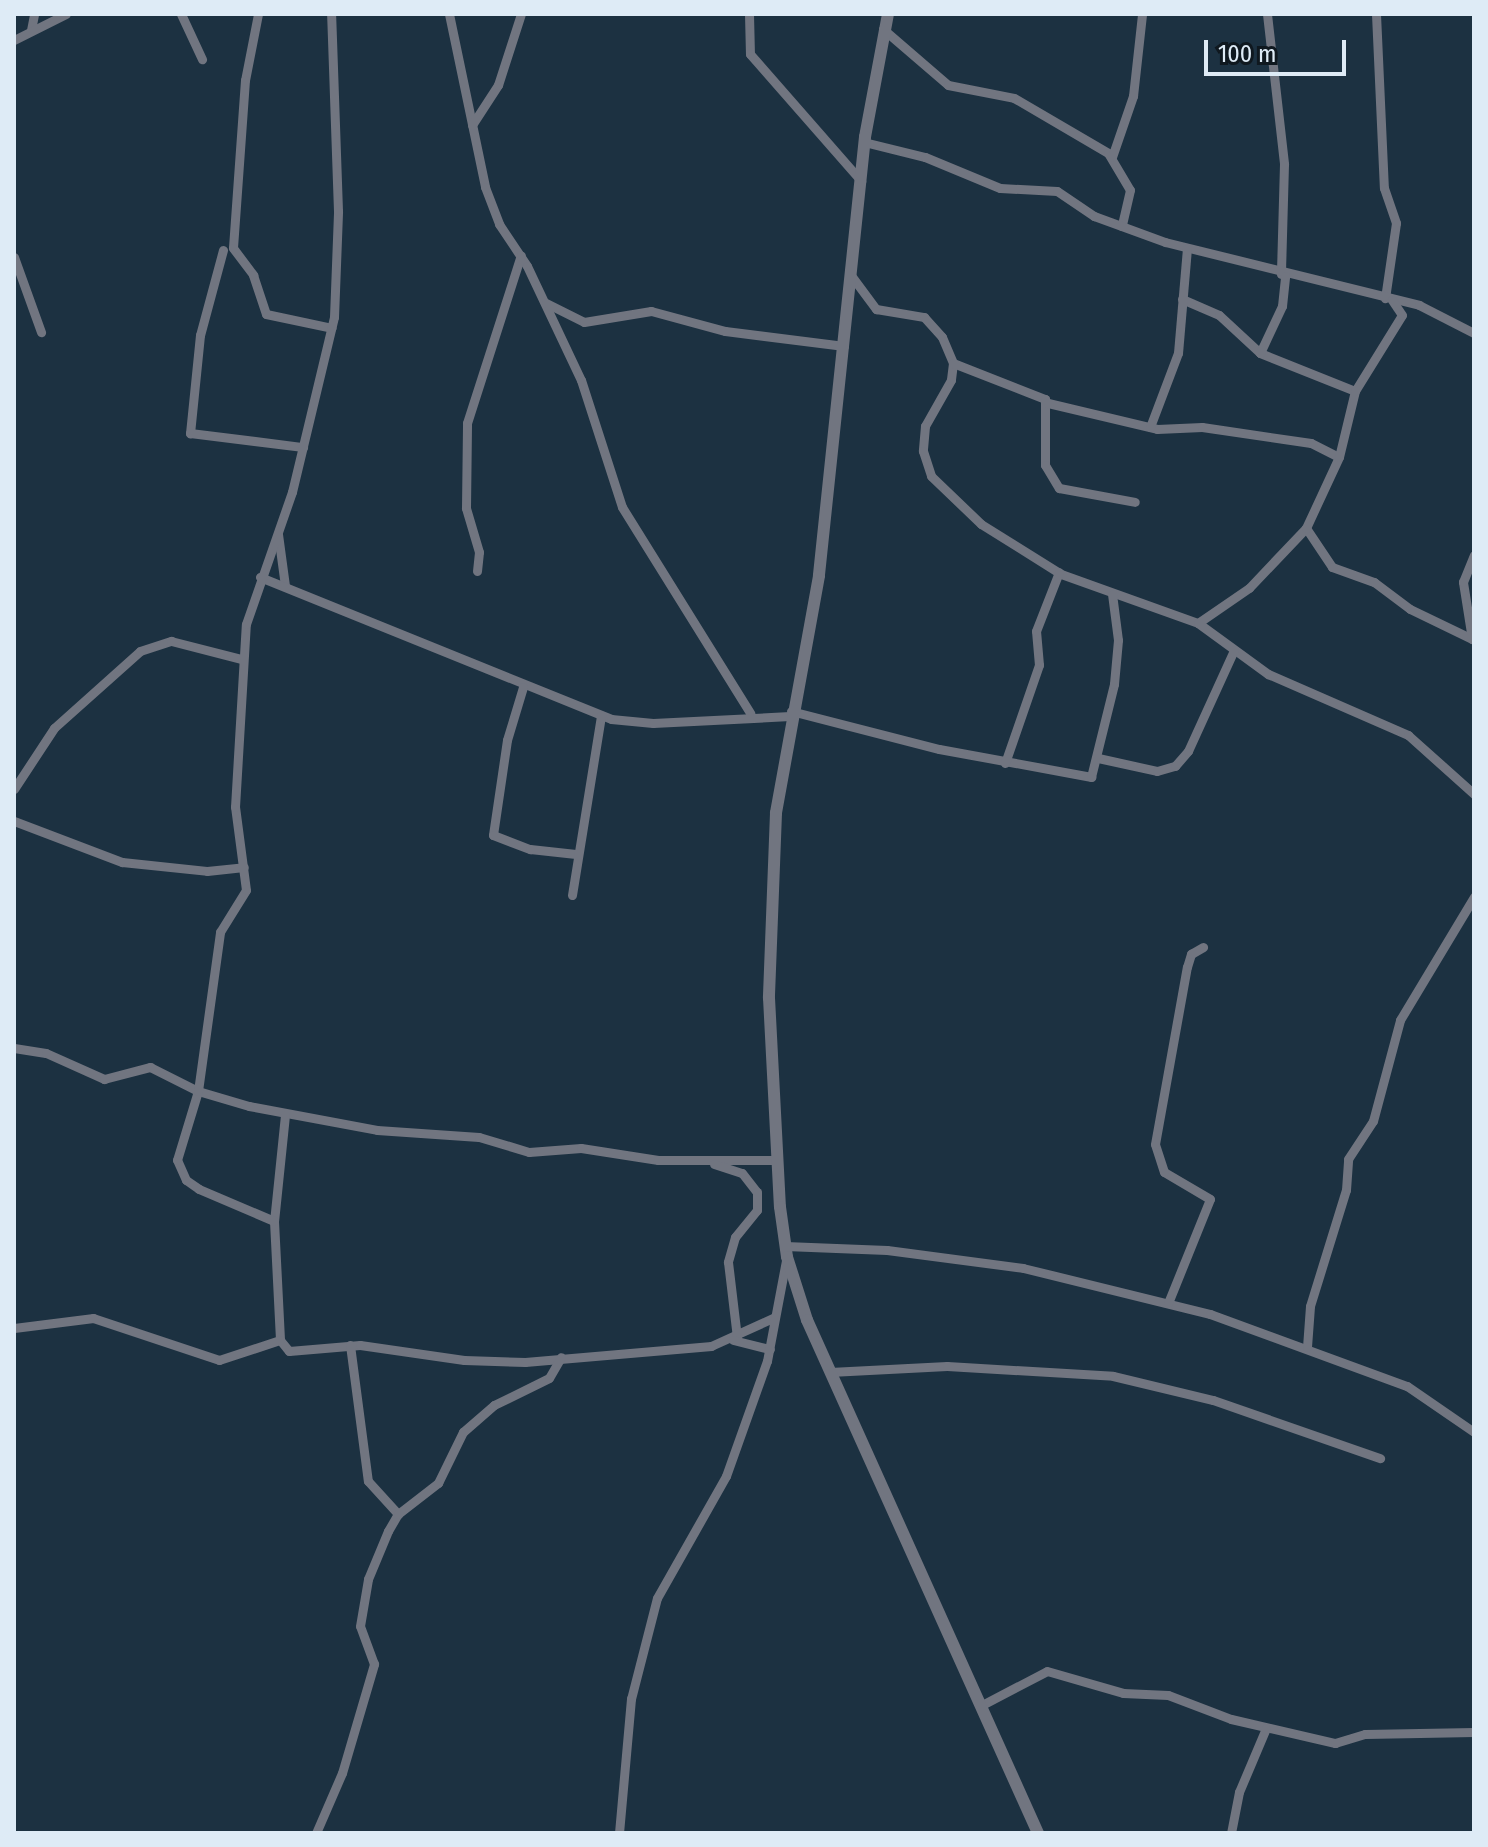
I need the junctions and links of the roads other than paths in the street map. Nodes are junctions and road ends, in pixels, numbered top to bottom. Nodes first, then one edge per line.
1 (34, 14) edge
2 (66, 14) edge
3 (181, 14) edge
4 (258, 14) edge
5 (331, 14) edge
6 (449, 14) edge
7 (521, 14) edge
8 (749, 14) edge
9 (888, 14) edge
10 (1142, 14) edge
11 (1267, 14) edge
12 (1376, 14) edge
13 (883, 29) junction
14 (31, 30) junction
15 (14, 40) edge
16 (202, 59) dead end
17 (472, 125) junction
18 (864, 142) junction
19 (1112, 157) junction
20 (861, 181) junction
21 (1122, 226) junction
22 (1187, 248) junction
23 (223, 250) dead end
24 (521, 255) junction
25 (14, 257) edge
26 (850, 274) junction
27 (1283, 275) junction
28 (1182, 299) junction
29 (1389, 299) junction
30 (544, 301) junction
31 (332, 328) junction
32 (41, 332) dead end
33 (1474, 333) edge
34 (844, 346) junction
35 (1260, 353) junction
36 (953, 363) junction
37 (1355, 391) junction
38 (1048, 403) junction
39 (1150, 427) junction
40 (303, 447) junction
41 (1339, 457) junction
42 (1135, 502) dead end
43 (1306, 528) junction
44 (278, 534) junction
45 (1474, 555) edge
46 (477, 571) dead end
47 (1059, 572) junction
48 (260, 577) junction
49 (285, 586) junction
50 (1112, 594) junction
51 (1198, 623) junction
52 (1473, 639) edge
53 (1234, 650) junction
54 (241, 659) junction
55 (523, 687) junction
56 (750, 713) junction
57 (790, 714) junction
58 (601, 715) junction
59 (1098, 758) junction
60 (1005, 763) junction
61 (14, 789) edge
62 (1474, 794) edge
63 (14, 821) edge
64 (576, 854) junction
65 (244, 867) junction
66 (572, 895) dead end
67 (1474, 897) edge
68 (1203, 947) dead end
69 (14, 1048) edge
70 (198, 1091) junction
71 (285, 1115) junction
72 (777, 1160) junction
73 (712, 1162) junction
74 (274, 1221) junction
75 (786, 1251) junction
76 (1168, 1303) junction
77 (775, 1317) junction
78 (14, 1328) edge
79 (735, 1339) junction
80 (280, 1340) junction
81 (350, 1345) junction
82 (1307, 1347) junction
83 (770, 1349) junction
84 (561, 1357) junction
85 (830, 1372) junction
86 (1474, 1432) edge
87 (1380, 1458) dead end
88 (398, 1514) junction
89 (982, 1705) junction
90 (1266, 1728) junction
91 (1474, 1732) edge
92 (316, 1833) edge
93 (619, 1833) edge
94 (1038, 1833) edge
95 (1231, 1833) edge

1 - 14 street
2 - 14 street
3 - 16 street
4 - 31 street
5 - 31 street
6 - 17 street
7 - 17 street
8 - 20 street
9 - 13 street
10 - 19 street
11 - 27 street
12 - 29 street
13 - 18 street
13 - 19 street
14 - 15 street
17 - 24 street
18 - 20 street
18 - 21 street
19 - 21 street
20 - 26 street
21 - 22 street
22 - 27 street
22 - 28 street
23 - 40 street
24 - 30 street
24 - 46 street
25 - 32 street
26 - 34 street
26 - 36 street
27 - 29 street
27 - 35 street
28 - 35 street
28 - 39 street
29 - 33 street
29 - 37 street
30 - 34 street
30 - 56 street
31 - 40 street
34 - 57 street
35 - 37 street
36 - 38 street
36 - 47 street
37 - 41 street
38 - 39 street
38 - 42 street
39 - 41 street
40 - 44 street
41 - 43 street
43 - 51 street
43 - 52 street
44 - 48 street
44 - 49 street
45 - 52 street
47 - 50 street
47 - 60 street
48 - 49 street
48 - 54 street
49 - 55 street
50 - 51 street
50 - 59 street
51 - 53 street
53 - 59 street
53 - 62 street
54 - 61 street
54 - 65 street
55 - 58 street
55 - 64 street
56 - 57 street
56 - 58 street
57 - 60 street
57 - 72 street
58 - 64 street
59 - 60 street
63 - 65 street
64 - 66 street
65 - 70 street
67 - 82 street
68 - 76 street
69 - 70 street
70 - 71 street
70 - 74 street
71 - 73 street
71 - 74 street
72 - 73 street
72 - 75 street
73 - 79 street
74 - 80 street
75 - 76 street
75 - 77 street
75 - 85 street
76 - 82 street
77 - 79 street
77 - 83 street
78 - 80 street
79 - 83 street
79 - 84 street
80 - 81 street
81 - 84 street
81 - 88 street
82 - 86 street
83 - 93 street
84 - 88 street
85 - 87 street
85 - 89 street
88 - 92 street
89 - 90 street
89 - 94 street
90 - 91 street
90 - 95 street

